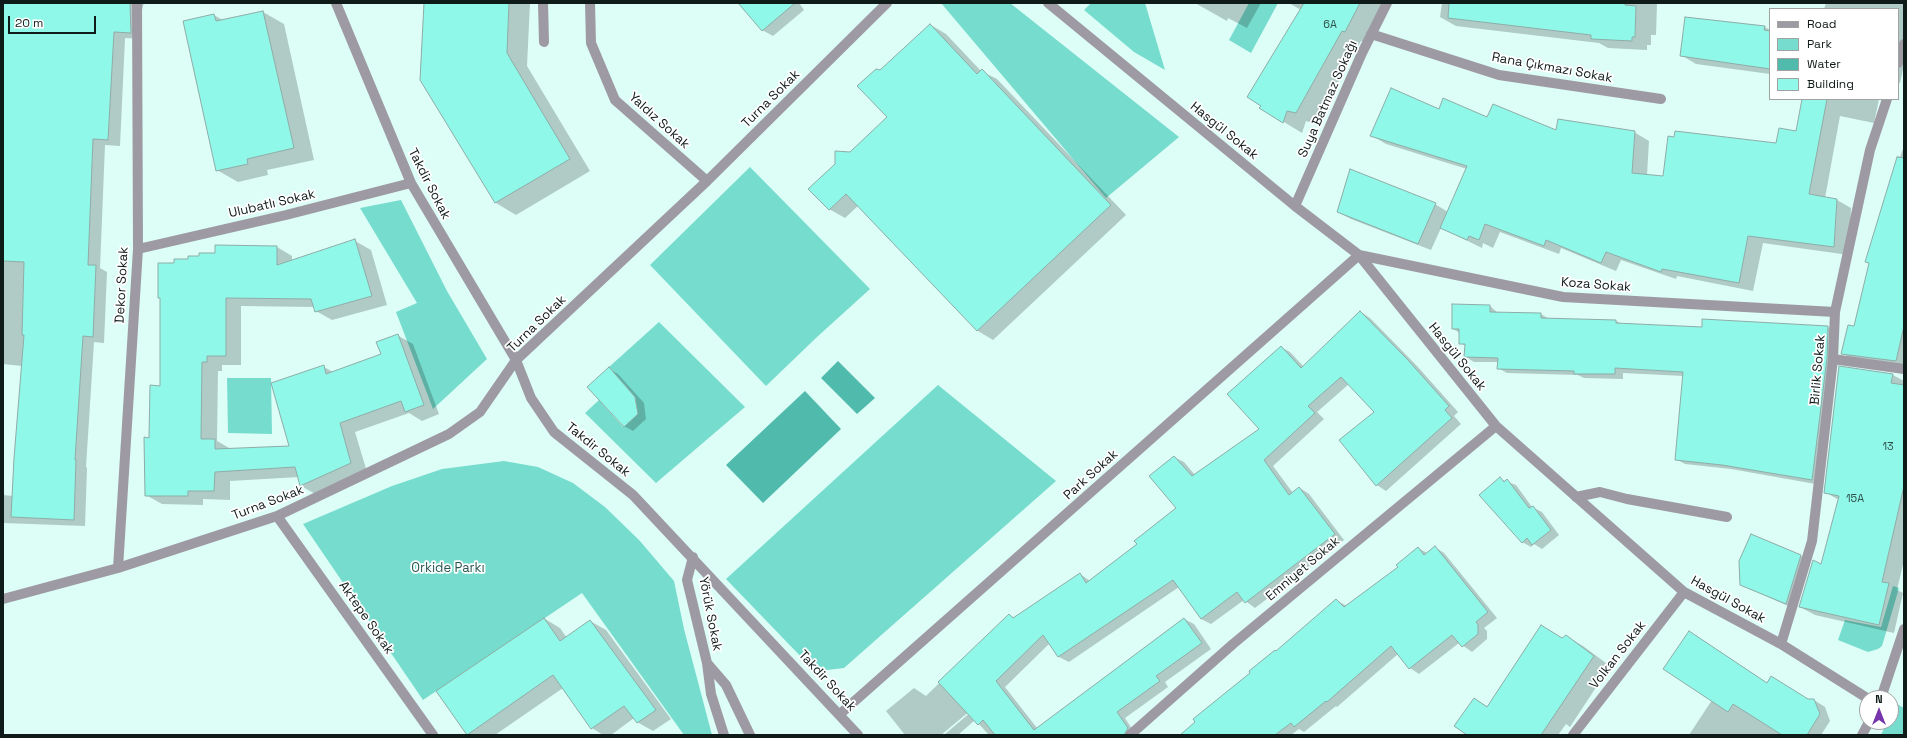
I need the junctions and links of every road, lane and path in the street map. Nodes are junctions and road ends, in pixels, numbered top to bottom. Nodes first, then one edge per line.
1 (138, 3) edge
2 (336, 3) edge
3 (543, 3) edge
4 (887, 3) edge
5 (1048, 3) edge
6 (1387, 3) edge
7 (593, 5) edge
8 (1371, 34) junction
9 (544, 42) dead end
10 (1904, 44) edge
11 (1899, 60) edge
12 (1661, 99) dead end
13 (1886, 100) edge
14 (707, 181) junction
15 (411, 183) junction
16 (1295, 206) junction
17 (138, 249) junction
18 (1358, 255) junction
19 (1835, 312) junction
20 (1833, 359) junction
21 (516, 360) junction
22 (1904, 369) edge
23 (1496, 426) junction
24 (1576, 497) junction
25 (277, 516) junction
26 (1727, 517) dead end
27 (692, 557) junction
28 (118, 568) junction
29 (1684, 592) junction
30 (3, 599) edge
31 (1904, 629) edge
32 (1781, 644) junction
33 (707, 663) junction
34 (1884, 690) edge
35 (1859, 693) edge
36 (840, 714) junction
37 (433, 735) edge
38 (724, 735) edge
39 (750, 735) edge
40 (858, 735) edge
41 (1130, 735) edge
42 (1573, 735) edge

1 - 17 street, Dekor Sokak
2 - 15 street, Takdir Sokak
3 - 9 street
4 - 14 street, Turna Sokak
5 - 16 street, Hasgül Sokak
6 - 8 street, Suya Batmaz Sokağı
7 - 14 street, Yaldız Sokak
8 - 12 street, Rana Çıkmazı Sokak
8 - 16 street, Suya Batmaz Sokağı
10 - 11 street
13 - 19 street, Birlik Sokak
14 - 21 street, Turna Sokak
15 - 17 street, Ulubatlı Sokak
15 - 21 street, Takdir Sokak
16 - 18 street, Hasgül Sokak
17 - 28 street, Dekor Sokak
18 - 19 street, Koza Sokak
18 - 23 street, Hasgül Sokak
18 - 36 street, Park Sokak
19 - 20 street, Birlik Sokak
20 - 22 street
20 - 32 street, Birlik Sokak
21 - 25 street, Turna Sokak
21 - 27 street, Takdir Sokak
23 - 24 street, Hasgül Sokak
23 - 41 street, Emniyet Sokak
24 - 26 street
24 - 29 street, Hasgül Sokak
25 - 28 street, Turna Sokak
25 - 37 street, Aktepe Sokak
27 - 33 street, Yörük Sokak
27 - 36 street, Takdir Sokak
28 - 30 street, Turna Sokak
29 - 32 street, Hasgül Sokak
29 - 42 street, Volkan Sokak
31 - 34 street
32 - 35 street, Hasgül Sokak
33 - 38 street
33 - 39 street, Yörük Sokak
36 - 40 street, Takdir Sokak

